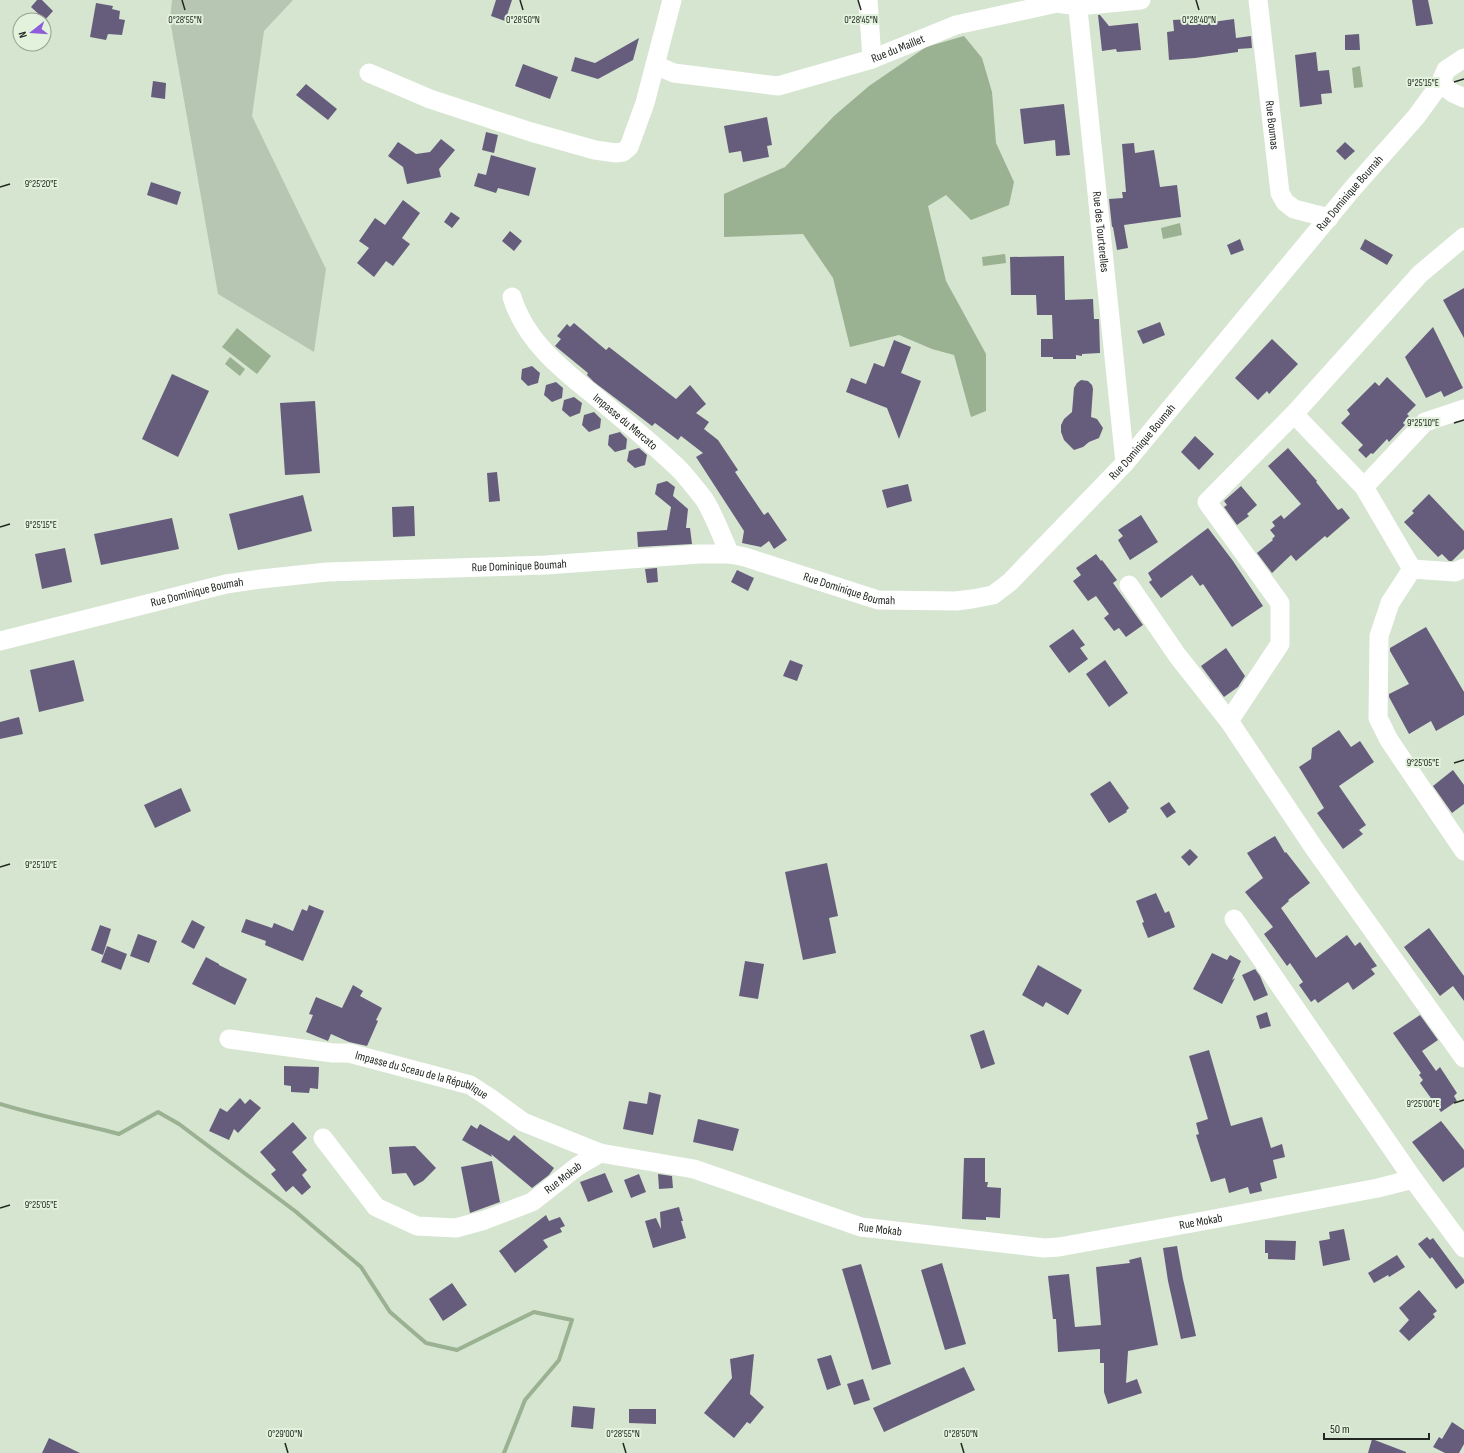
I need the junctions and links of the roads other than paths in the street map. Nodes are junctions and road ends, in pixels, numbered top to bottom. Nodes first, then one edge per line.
1 (672, 0) edge
2 (868, 0) edge
3 (1141, 0) edge
4 (1258, 0) edge
5 (1077, 3) edge
6 (872, 58) junction
7 (1464, 58) edge
8 (655, 65) junction
9 (369, 73) dead end
10 (1440, 84) junction
11 (1464, 98) edge
12 (1329, 218) junction
13 (1464, 237) edge
14 (512, 297) dead end
15 (1464, 409) edge
16 (1294, 414) junction
17 (1125, 463) junction
18 (1364, 487) junction
19 (730, 554) junction
20 (1464, 568) edge
21 (1412, 569) junction
22 (1129, 585) dead end
23 (0, 642) edge
24 (1229, 721) junction
25 (1464, 851) edge
26 (1234, 919) dead end
27 (230, 1039) dead end
28 (1464, 1058) edge
29 (323, 1138) dead end
30 (600, 1152) junction
31 (1413, 1179) junction
32 (1464, 1248) edge

1 - 8 street
2 - 6 street
3 - 5 street, Rue du Maillet
4 - 12 street, Rue Boumas
5 - 6 street, Rue du Maillet
5 - 17 street, Rue des Tourterelles
6 - 8 street, Rue du Maillet
7 - 10 street, Rue Dominique Boumah
8 - 9 street
10 - 11 street
10 - 12 street, Rue Dominique Boumah
12 - 17 street, Rue Dominique Boumah
13 - 16 street
14 - 19 street, Impasse du Mercato
15 - 18 street
16 - 18 street
16 - 24 street
17 - 19 street, Rue Dominique Boumah
18 - 21 street
19 - 23 street, Rue Dominique Boumah
20 - 21 street
21 - 25 street
22 - 24 street
24 - 28 street
26 - 31 street
27 - 30 street, Impasse du Sceau de la République
29 - 30 street, Rue Mokab
30 - 31 street, Rue Mokab
31 - 32 street

